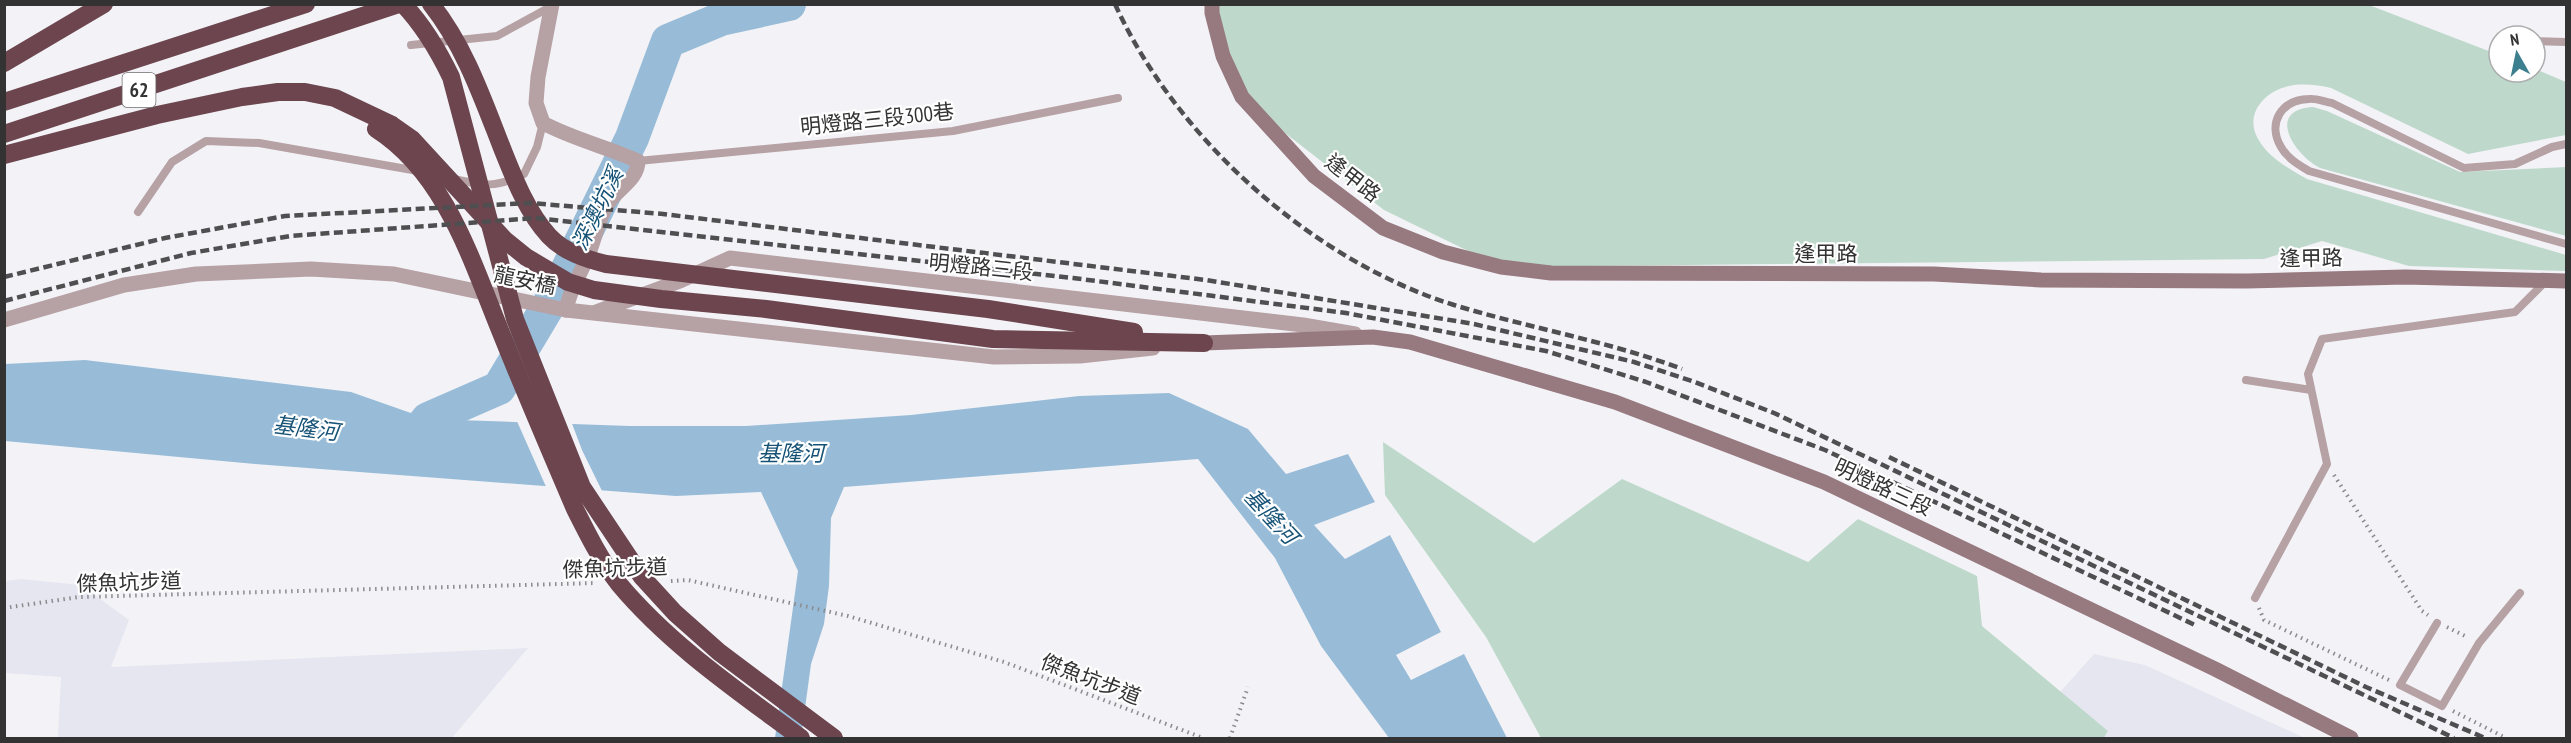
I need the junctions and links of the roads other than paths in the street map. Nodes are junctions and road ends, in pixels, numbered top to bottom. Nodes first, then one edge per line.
1 (104, 4) edge
2 (306, 4) edge
3 (431, 4) edge
4 (1212, 4) edge
5 (552, 5) edge
6 (398, 6) edge
7 (2547, 41) edge
8 (2566, 42) edge
9 (411, 45) dead end
10 (13, 59) edge
11 (242, 97) junction
12 (1118, 98) dead end
13 (4, 102) edge
14 (543, 123) junction
15 (4, 134) edge
16 (2566, 144) edge
17 (4, 155) edge
18 (638, 161) junction
19 (138, 212) dead end
20 (2566, 244) edge
21 (2547, 280) junction
22 (2566, 280) edge
23 (680, 281) junction
24 (565, 309) junction
25 (593, 313) junction
26 (4, 320) edge
27 (681, 322) junction
28 (1373, 337) junction
29 (1204, 343) junction
30 (2246, 380) dead end
31 (2311, 390) junction
32 (2520, 593) dead end
33 (2255, 598) road end
34 (2437, 623) road end
35 (801, 738) edge
36 (834, 738) edge
37 (2351, 738) edge

1 - 10 highway
2 - 13 highway, 62
3 - 29 highway
4 - 21 main road, 逢甲路
5 - 9 lane
5 - 14 street
6 - 15 highway, 62
6 - 36 highway
7 - 8 lane
11 - 17 highway
11 - 29 highway
11 - 35 highway
12 - 18 lane, 明燈路三段300巷
14 - 18 street
14 - 19 lane
16 - 20 lane
18 - 24 street
21 - 22 main road, 逢甲路
21 - 31 lane
23 - 25 street, 明燈路三段
23 - 27 street
23 - 28 street, 明燈路三段
24 - 25 street, 明燈路三段
24 - 26 street, 龍安橋
25 - 27 street, 明燈路三段
27 - 29 street, 明燈路三段
28 - 29 main road, 明燈路三段
28 - 37 main road, 明燈路三段
30 - 31 lane
31 - 33 lane
32 - 34 lane

